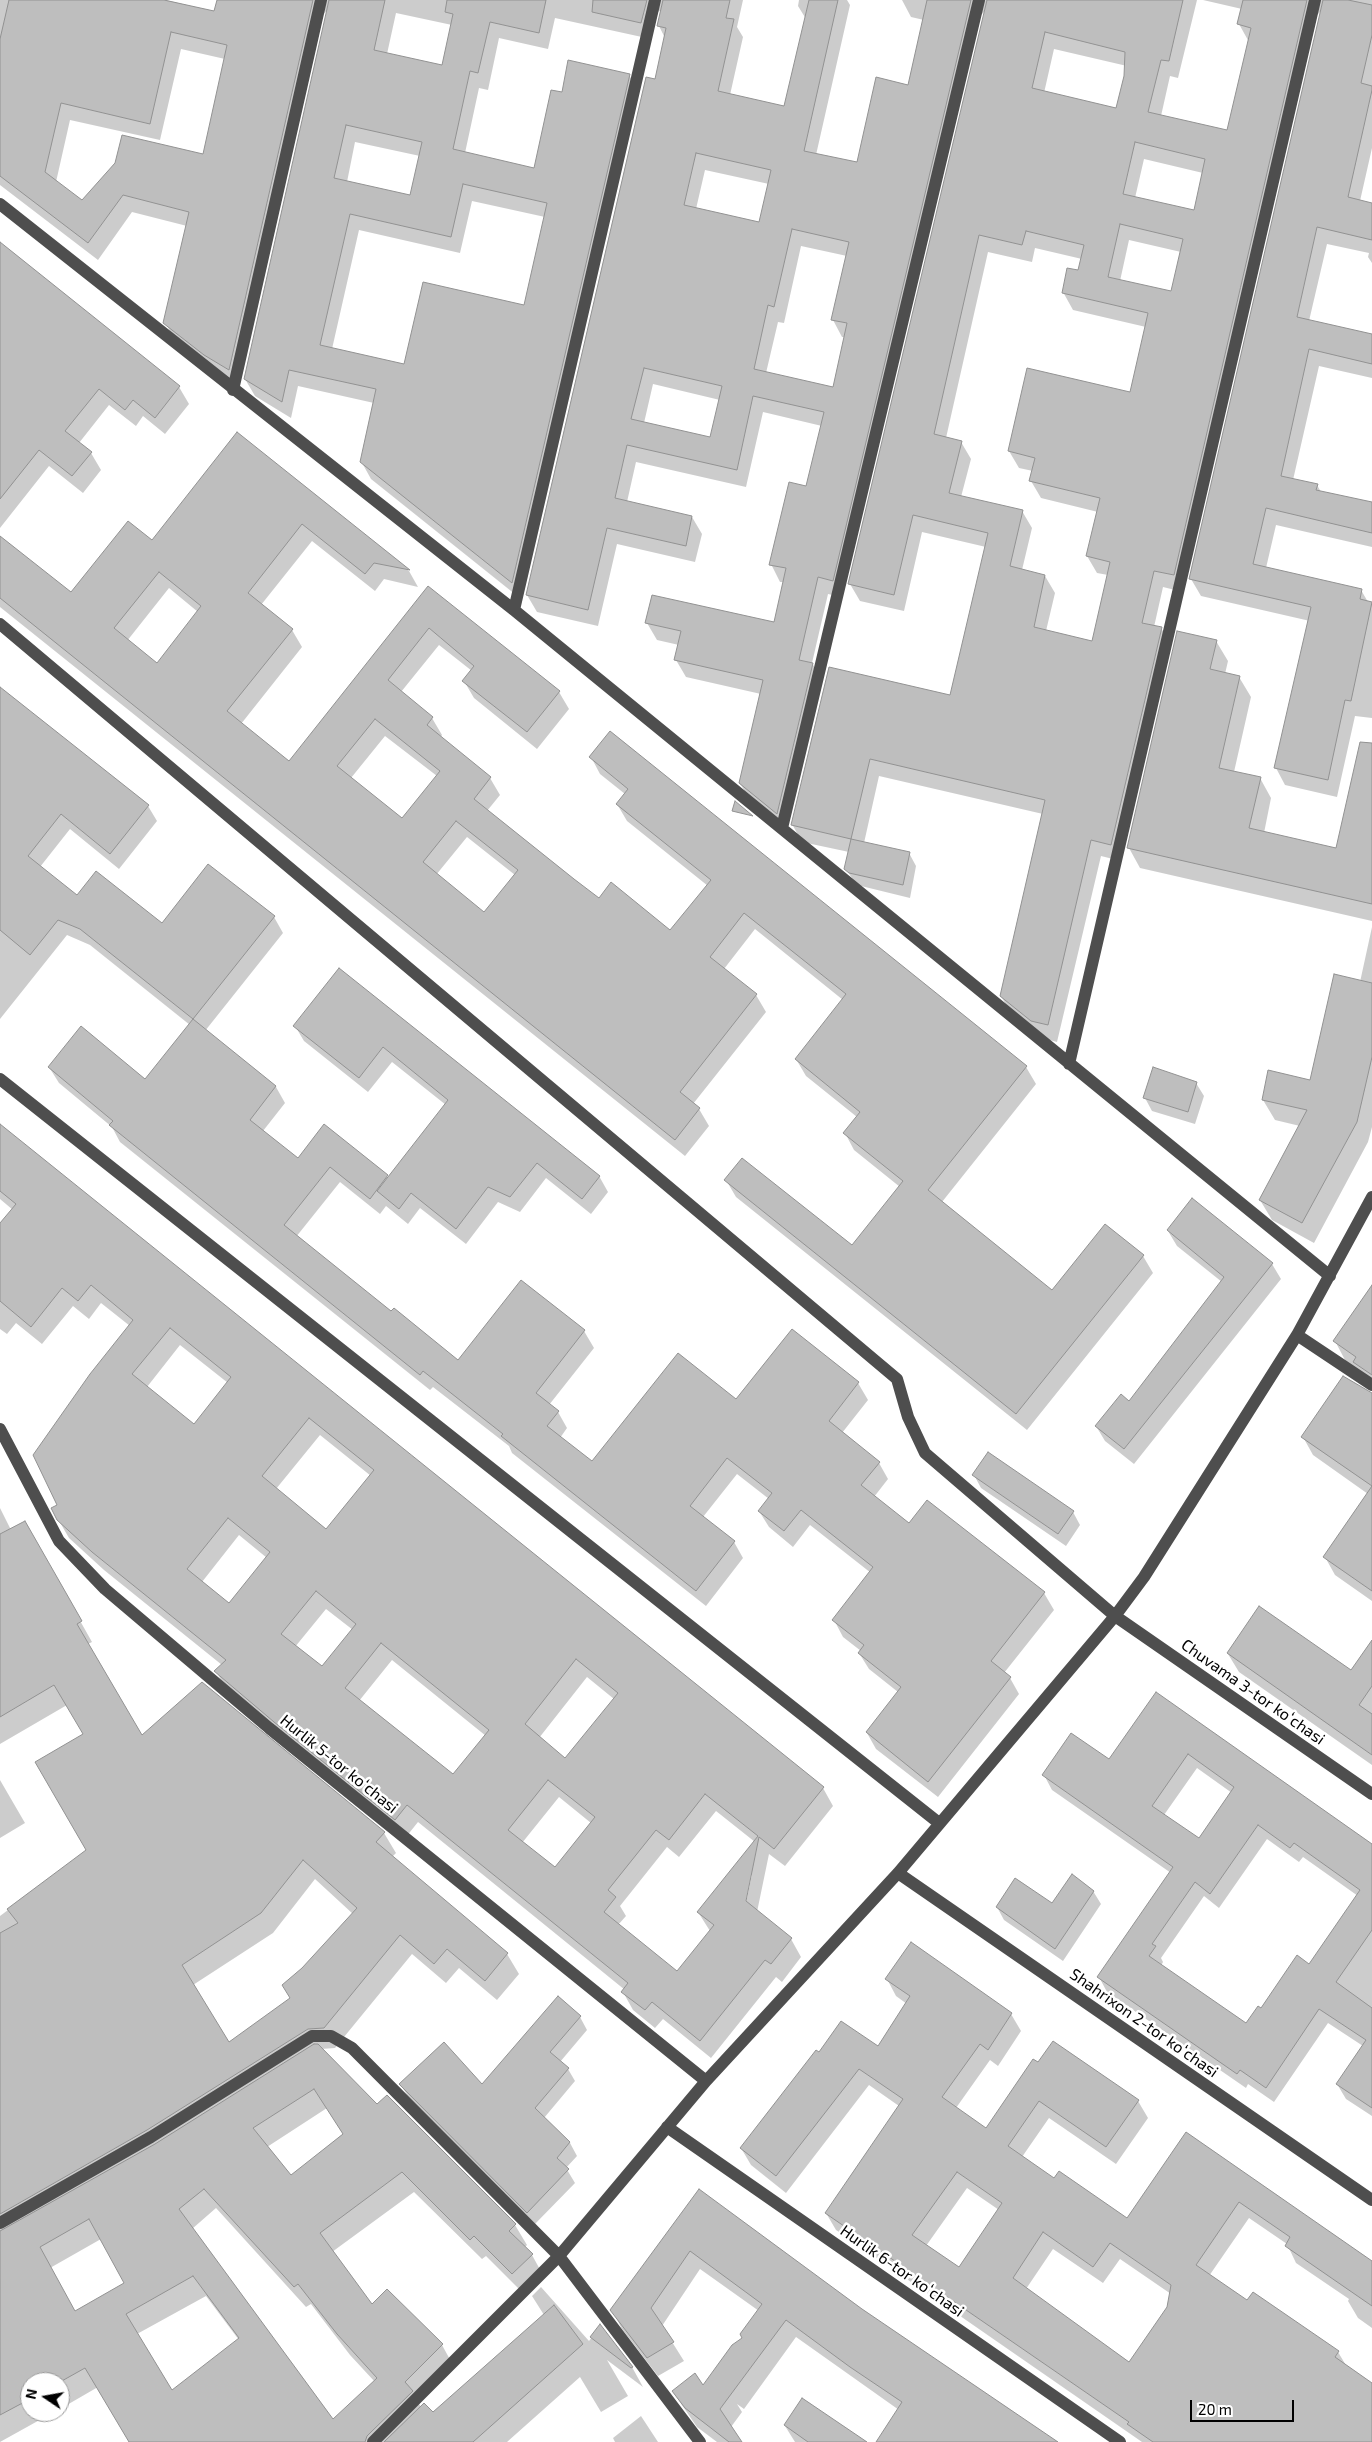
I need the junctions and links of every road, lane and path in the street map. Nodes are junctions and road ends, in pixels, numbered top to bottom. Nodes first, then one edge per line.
1 (322, 0) edge
2 (655, 0) edge
3 (979, 0) edge
4 (1315, 0) edge
5 (0, 204) edge
6 (233, 390) junction
7 (514, 610) junction
8 (0, 624) edge
9 (782, 828) junction
10 (1069, 1064) junction
11 (0, 1079) edge
12 (1372, 1197) edge
13 (1330, 1276) junction
14 (1297, 1335) junction
15 (1372, 1385) edge
16 (0, 1430) edge
17 (1115, 1616) junction
18 (1372, 1794) edge
19 (939, 1822) junction
20 (898, 1873) junction
21 (706, 2080) junction
22 (666, 2127) junction
23 (1372, 2200) edge
24 (0, 2224) edge
25 (559, 2256) junction
26 (372, 2442) edge
27 (700, 2442) edge
28 (1120, 2442) edge

1 - 6 street
2 - 7 street
3 - 9 street
4 - 10 street
5 - 6 street
6 - 7 street
7 - 9 street
8 - 17 street, Chuvama 3-tor koʻchasi
9 - 10 street
10 - 13 street
11 - 19 street
12 - 13 street
13 - 14 street
14 - 15 street
14 - 17 street
16 - 21 street, Hurlik 5-tor koʻchasi
17 - 18 street, Chuvama 3-tor koʻchasi
17 - 19 street
19 - 20 street
20 - 21 street
20 - 23 street, Shahrixon 2-tor koʻchasi
21 - 22 street
22 - 25 street
22 - 28 street, Hurlik 6-tor koʻchasi
24 - 25 street
25 - 26 street
25 - 27 street

